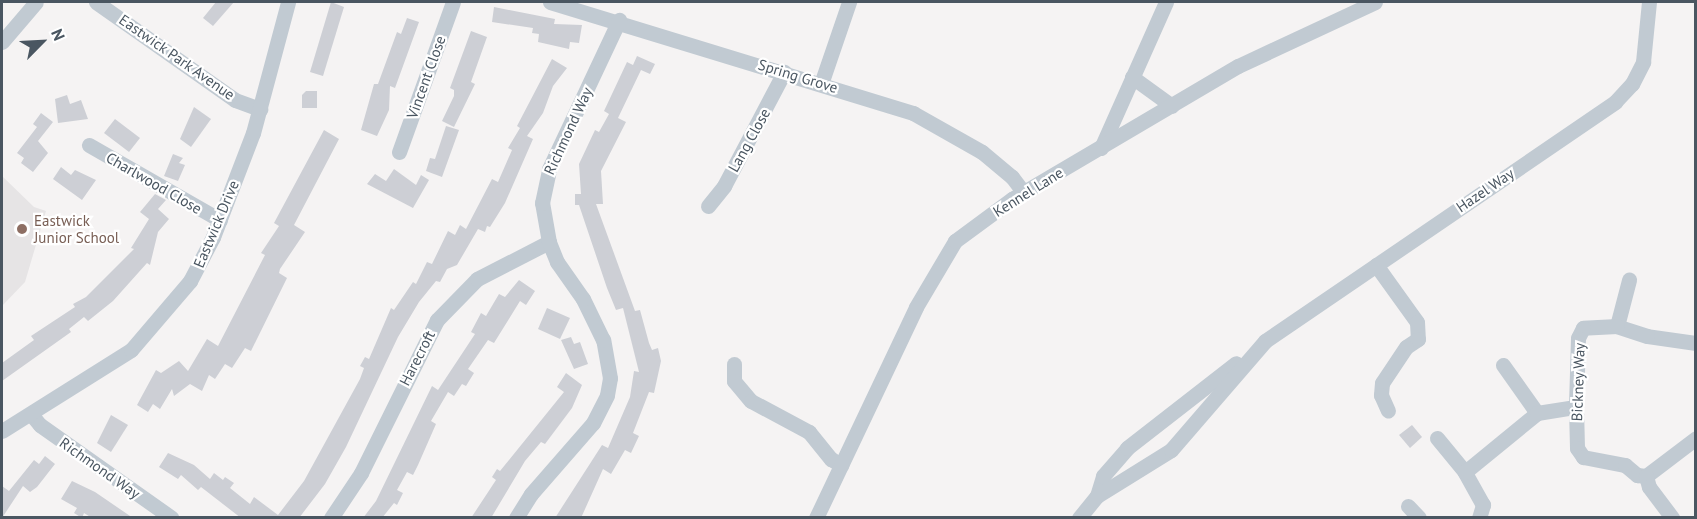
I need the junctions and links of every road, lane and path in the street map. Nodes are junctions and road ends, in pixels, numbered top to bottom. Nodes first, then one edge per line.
1 (36, 2) edge
2 (96, 2) edge
3 (288, 2) edge
4 (453, 2) edge
5 (550, 2) edge
6 (849, 2) edge
7 (1166, 2) edge
8 (1375, 2) edge
9 (1649, 2) edge
10 (620, 20) junction
11 (2, 42) edge
12 (784, 72) junction
13 (1132, 77) junction
14 (821, 84) junction
15 (1172, 106) junction
16 (260, 109) junction
17 (89, 145) dead end
18 (1101, 148) junction
19 (399, 152) dead end
20 (1024, 193) junction
21 (708, 206) dead end
22 (220, 220) junction
23 (549, 242) junction
24 (1376, 265) junction
25 (1629, 280) dead end
26 (1617, 326) junction
27 (1264, 341) junction
28 (1695, 343) edge
29 (734, 364) dead end
30 (1503, 365) dead end
31 (1576, 406) junction
32 (1388, 411) dead end
33 (1537, 413) junction
34 (31, 414) junction
35 (2, 431) edge
36 (1437, 438) dead end
37 (1695, 438) edge
38 (841, 465) junction
39 (1465, 472) junction
40 (1646, 476) junction
41 (1097, 496) junction
42 (1408, 506) dead end
43 (172, 518) edge
44 (331, 518) edge
45 (516, 518) edge
46 (816, 518) edge
47 (1079, 518) edge
48 (1419, 518) edge
49 (1479, 518) edge
50 (1672, 518) edge

1 - 11 street
2 - 16 street, Eastwick Park Avenue
3 - 16 street, Eastwick Drive
4 - 19 street, Vincent Close
5 - 10 street, Spring Grove
6 - 14 street
7 - 13 street
8 - 15 street, Kennel Lane
9 - 24 street, Hazel Way
10 - 12 street, Spring Grove
10 - 23 street, Richmond Way
12 - 14 street, Spring Grove
12 - 21 street, Lang Close
13 - 15 street
13 - 18 street
14 - 20 street, Spring Grove
15 - 18 street, Kennel Lane
16 - 22 street, Eastwick Drive
17 - 22 street, Charlwood Close
18 - 20 street, Kennel Lane
20 - 38 street, Kennel Lane
22 - 34 street, Eastwick Drive
23 - 44 street, Harecroft
23 - 45 street, Richmond Way
24 - 27 street, Hazel Way
24 - 32 street
25 - 26 street
26 - 28 street, Bickney Way
26 - 31 street, Bickney Way
27 - 41 street, Hazel Way
27 - 41 street, Hazel Way
29 - 38 street
30 - 33 street
31 - 33 street
31 - 40 street, Bickney Way
33 - 39 street
34 - 35 street, Eastwick Drive
34 - 43 street, Richmond Way
36 - 39 street
37 - 40 street
38 - 46 street, Kennel Lane
39 - 49 street
40 - 50 street
41 - 47 street, Hazel Way
42 - 48 street

